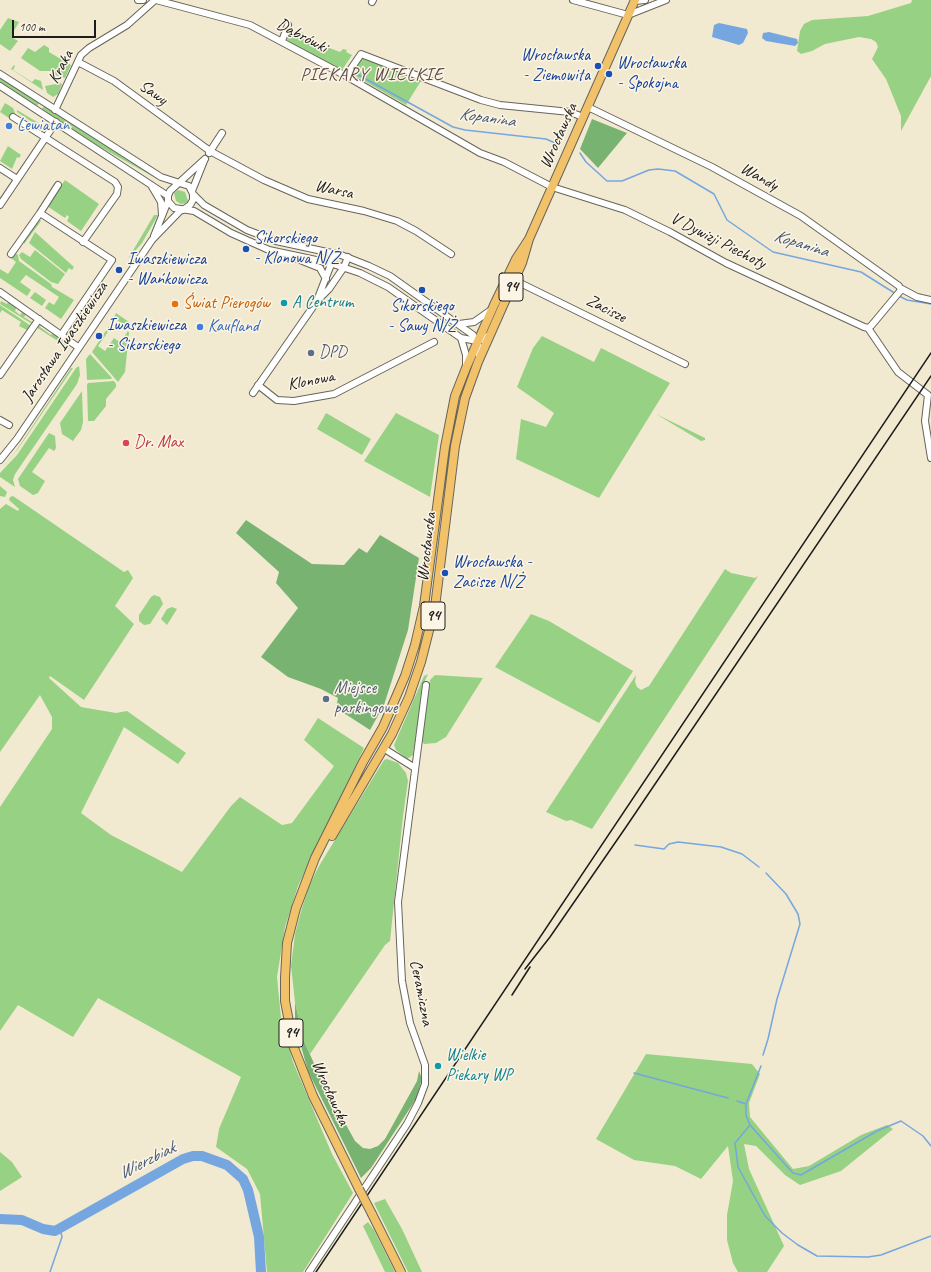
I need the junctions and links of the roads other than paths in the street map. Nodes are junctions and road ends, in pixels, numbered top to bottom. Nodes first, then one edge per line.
1 (138, 0) edge
2 (143, 0) edge
3 (155, 0) edge
4 (573, 0) edge
5 (635, 0) edge
6 (645, 0) edge
7 (666, 0) edge
8 (650, 6) junction
9 (628, 15) junction
10 (288, 25) dead end
11 (282, 41) junction
12 (78, 62) junction
13 (0, 74) edge
14 (346, 76) junction
15 (0, 86) edge
16 (588, 107) junction
17 (55, 110) junction
18 (14, 117) dead end
19 (583, 117) junction
20 (56, 122) junction
21 (222, 133) dead end
22 (45, 138) junction
23 (210, 151) junction
24 (205, 159) junction
25 (0, 168) edge
26 (17, 179) junction
27 (149, 182) junction
28 (180, 182) junction
29 (58, 185) dead end
30 (552, 187) junction
31 (192, 192) junction
32 (168, 198) junction
33 (0, 205) edge
34 (182, 210) junction
35 (40, 213) junction
36 (162, 215) junction
37 (529, 239) junction
38 (152, 240) junction
39 (83, 242) junction
40 (12, 253) dead end
41 (288, 254) junction
42 (335, 254) junction
43 (451, 254) dead end
44 (348, 257) junction
45 (332, 263) junction
46 (344, 267) junction
47 (326, 279) junction
48 (514, 280) junction
49 (901, 290) junction
50 (0, 292) edge
51 (931, 300) edge
52 (317, 301) junction
53 (492, 309) junction
54 (39, 319) junction
55 (459, 324) junction
56 (868, 328) junction
57 (491, 333) junction
58 (62, 334) junction
59 (461, 338) junction
60 (477, 341) junction
61 (434, 342) dead end
62 (78, 347) junction
63 (478, 362) junction
64 (684, 364) dead end
65 (466, 368) junction
66 (0, 375) edge
67 (258, 385) junction
68 (253, 392) dead end
69 (4, 423) edge
70 (0, 429) edge
71 (931, 458) edge
72 (0, 460) edge
73 (426, 685) dead end
74 (383, 748) junction
75 (415, 768) junction
76 (312, 867) junction
77 (309, 1272) edge
78 (401, 1272) edge

1 - 2 street
3 - 11 street, Dąbrówki
3 - 12 street, Kraka
4 - 9 street
5 - 6 street
5 - 8 street
5 - 9 main road, Wrocławska / 94
7 - 8 street
8 - 9 street
9 - 16 main road, Wrocławska / 94
10 - 11 street
11 - 14 street, Dąbrówki
12 - 17 street, Kraka
12 - 23 street, Sawy
13 - 17 street
14 - 19 street
14 - 30 street, Dąbrówki
15 - 20 street
16 - 19 main road, Wrocławska / 94
16 - 49 street, Wandy
17 - 28 street
18 - 22 street
19 - 30 main road, Wrocławska / 94
20 - 22 street
20 - 27 street
21 - 23 street
22 - 26 street
22 - 39 street
23 - 24 street
23 - 43 street, Warsa
24 - 28 street
24 - 31 street
25 - 26 street
26 - 33 street
27 - 32 street
27 - 36 street
28 - 31 street
28 - 32 street
29 - 35 street
30 - 37 main road, Wrocławska / 94
30 - 56 street, V Dywizji Piechoty
31 - 34 street
31 - 42 street
32 - 34 street
32 - 36 street, Jarosława Iwaszkiewicza
34 - 38 street, Jarosława Iwaszkiewicza
34 - 41 street
35 - 39 street
35 - 40 street
36 - 38 street, Jarosława Iwaszkiewicza
37 - 48 main road, Wrocławska / 94
37 - 53 main road, Wrocławska / 94
38 - 62 street, Jarosława Iwaszkiewicza
39 - 58 street
41 - 45 street
41 - 47 street
42 - 44 street
42 - 45 street, Klonowa
44 - 46 street, Klonowa
44 - 55 street
45 - 46 street
45 - 47 street, Klonowa
46 - 52 street, Klonowa
46 - 59 street
47 - 52 street, Klonowa
48 - 57 main road, Wrocławska / 94
48 - 64 street, Zacisze
49 - 51 street, Wandy
49 - 56 street
50 - 54 street
52 - 67 street, Klonowa
53 - 55 street
53 - 60 main road, Wrocławska / 94
54 - 58 street
54 - 66 street
55 - 60 street
56 - 71 street
57 - 60 street
57 - 63 main road, Wrocławska / 94
58 - 62 street
59 - 60 street
59 - 65 street
60 - 63 street
60 - 65 main road, Wrocławska / 94
61 - 67 street, Klonowa
62 - 72 street, Jarosława Iwaszkiewicza
63 - 74 main road, Wrocławska / 94
65 - 76 main road, Wrocławska / 94
67 - 68 street, Klonowa
69 - 70 street
73 - 75 street, Ceramiczna
74 - 75 street
74 - 76 main road, Wrocławska / 94
75 - 77 street, Ceramiczna
76 - 78 main road, Wrocławska / 94, bridge

